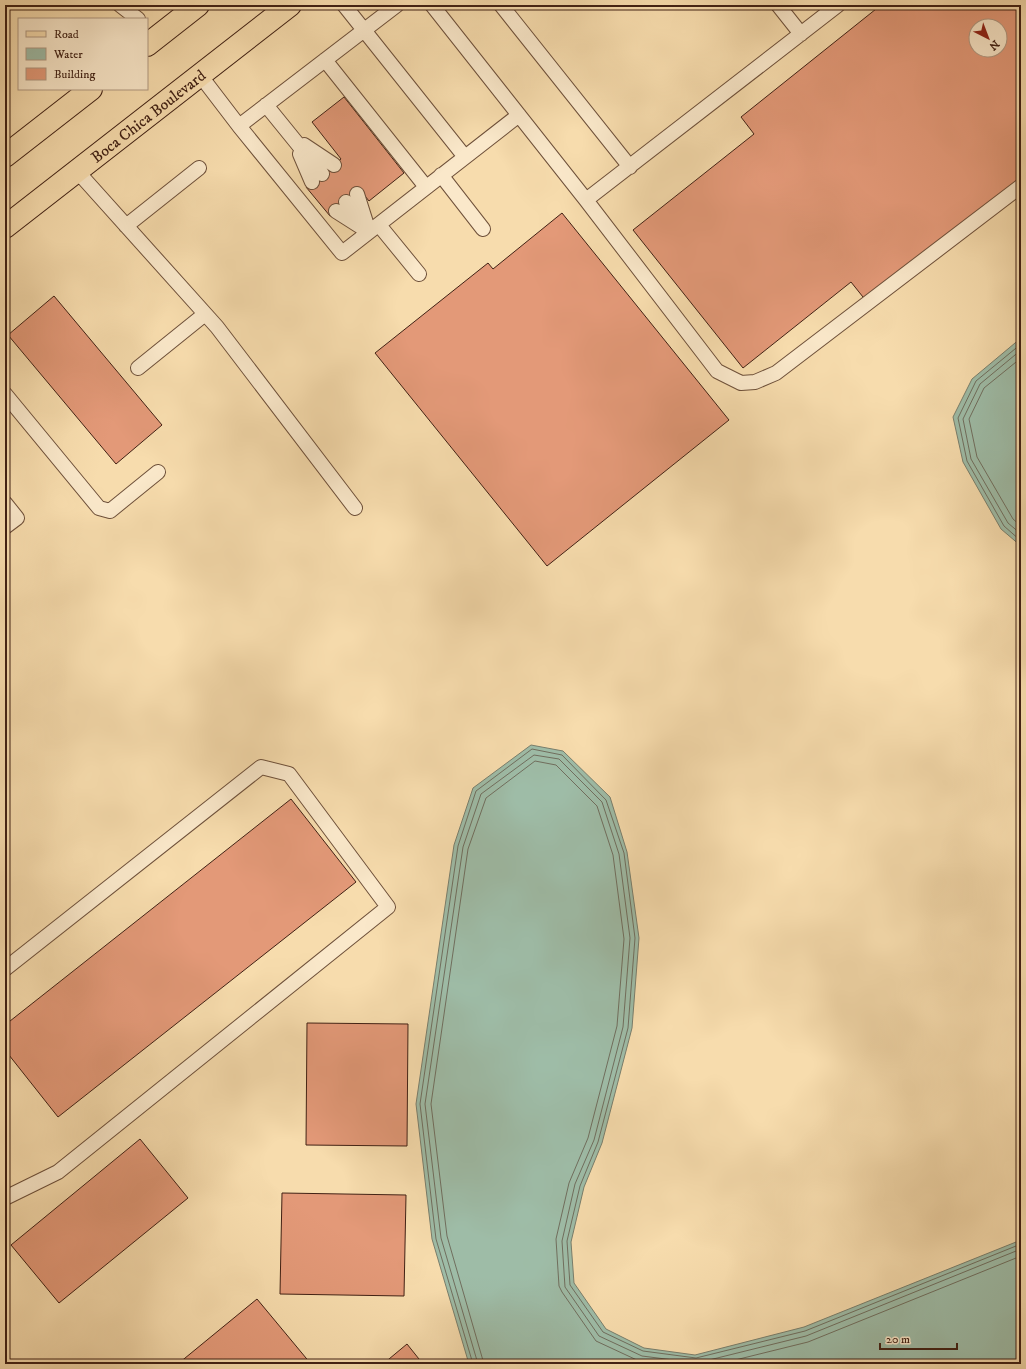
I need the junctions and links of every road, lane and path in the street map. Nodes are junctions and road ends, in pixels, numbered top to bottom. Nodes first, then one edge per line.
1 (120, 5) edge
2 (198, 5) edge
3 (290, 5) edge
4 (344, 5) edge
5 (397, 5) edge
6 (432, 5) edge
7 (501, 5) edge
8 (778, 5) edge
9 (838, 5) edge
10 (137, 18) edge
11 (363, 30) junction
12 (801, 34) junction
13 (150, 38) edge
14 (325, 60) junction
15 (200, 75) junction
16 (90, 90) edge
17 (266, 105) junction
18 (519, 115) junction
19 (239, 126) junction
20 (292, 138) junction
21 (5, 156) edge
22 (465, 157) junction
23 (334, 165) dead end
24 (630, 167) junction
25 (199, 168) dead end
26 (77, 171) junction
27 (441, 176) junction
28 (317, 178) dead end
29 (1021, 186) edge
30 (426, 187) junction
31 (586, 200) junction
32 (126, 226) junction
33 (5, 227) edge
34 (374, 228) junction
35 (483, 229) dead end
36 (419, 274) dead end
37 (206, 314) junction
38 (138, 368) dead end
39 (5, 394) edge
40 (158, 472) dead end
41 (5, 502) edge
42 (355, 508) dead end
43 (5, 527) edge
44 (5, 969) edge
45 (5, 1198) edge

1 - 10 lane
2 - 13 main road
3 - 15 main road, Boca Chica Boulevard
4 - 11 lane
5 - 11 lane
6 - 18 lane
7 - 24 lane
8 - 12 lane
9 - 12 lane
11 - 14 lane
11 - 22 lane
12 - 24 lane
14 - 17 lane
14 - 30 lane
15 - 19 lane
15 - 26 main road, Boca Chica Boulevard
16 - 21 main road
17 - 19 lane
17 - 20 lane
18 - 22 lane
18 - 31 lane
19 - 34 lane
20 - 23 lane
20 - 28 lane
22 - 27 lane
24 - 31 lane
25 - 32 lane
26 - 32 lane
26 - 33 main road, Boca Chica Boulevard
27 - 30 lane
27 - 35 lane
29 - 31 lane
30 - 34 lane
32 - 37 lane
34 - 34 lane
34 - 36 lane
37 - 38 lane
37 - 42 lane
39 - 40 lane
41 - 43 lane
44 - 45 lane

